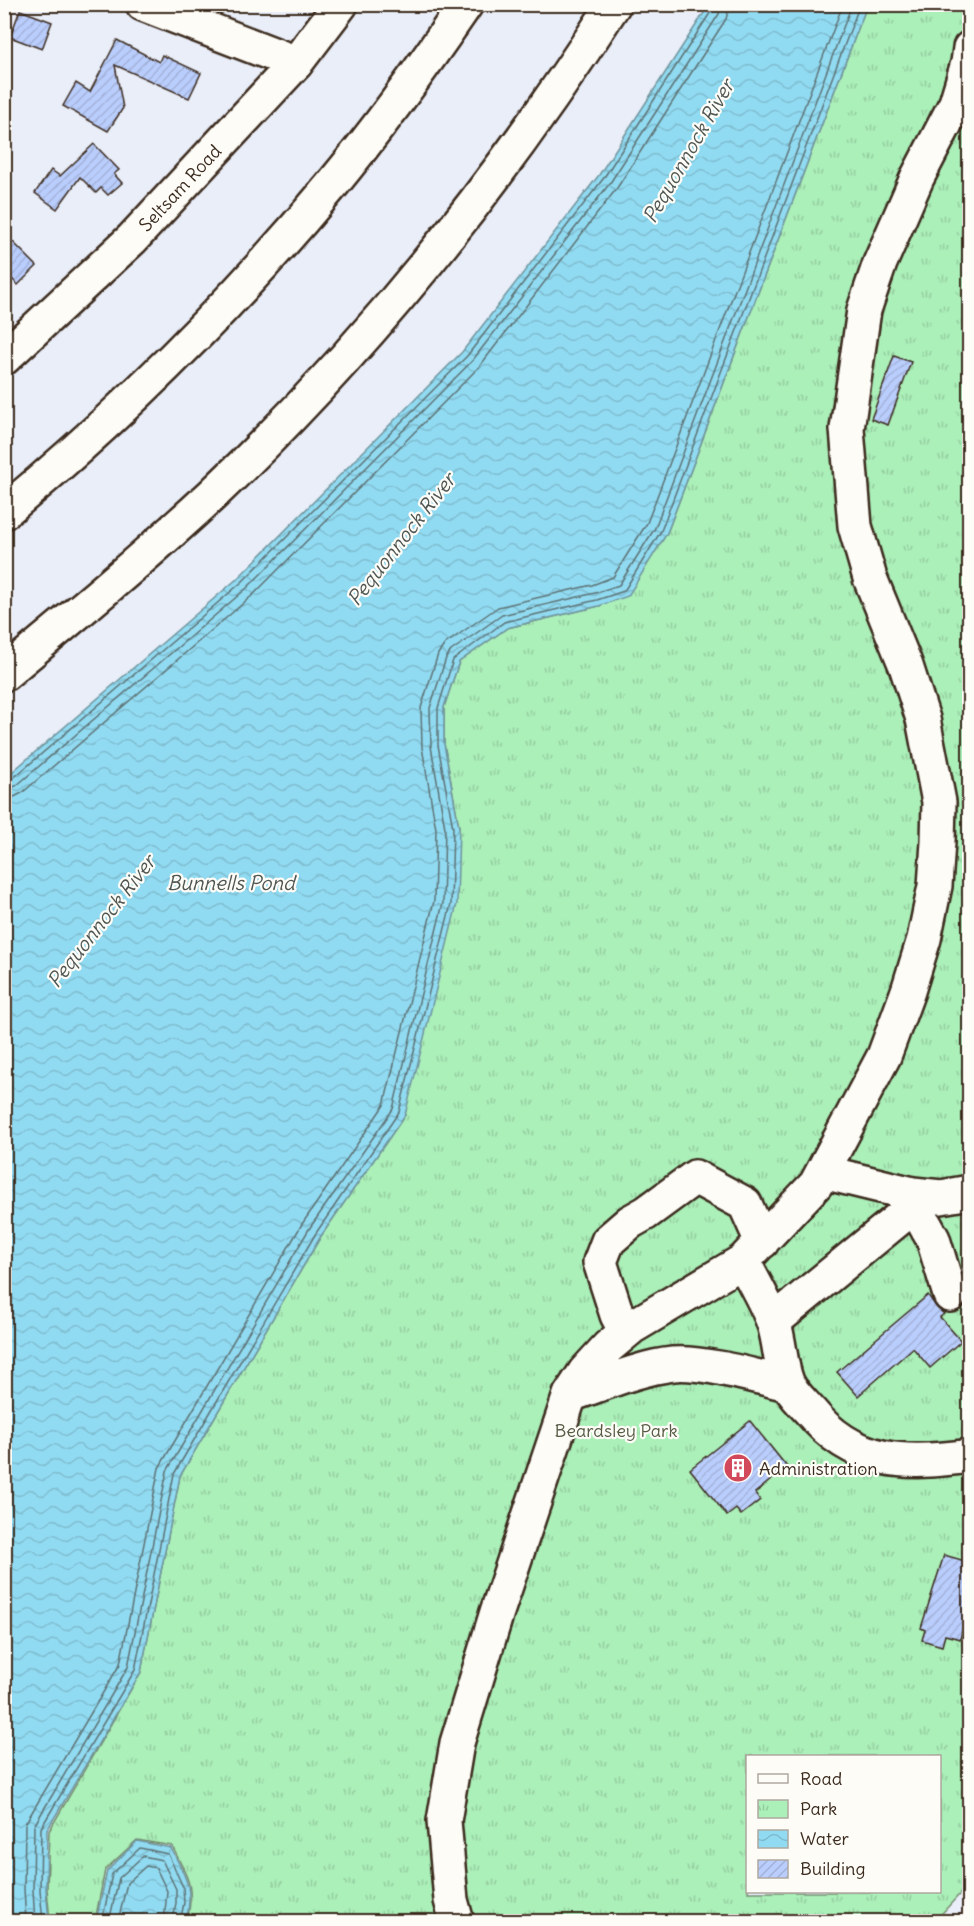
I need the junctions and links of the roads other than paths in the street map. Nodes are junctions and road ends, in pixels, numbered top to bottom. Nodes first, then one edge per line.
1 (143, 4) edge
2 (341, 4) edge
3 (466, 4) edge
4 (614, 4) edge
5 (969, 57) edge
6 (296, 63) junction
7 (4, 358) edge
8 (4, 512) edge
9 (4, 674) edge
10 (823, 1172) junction
11 (969, 1192) edge
12 (913, 1194) junction
13 (753, 1252) junction
14 (950, 1295) dead end
15 (773, 1322) junction
16 (626, 1332) junction
17 (788, 1384) junction
18 (570, 1395) junction
19 (969, 1456) edge
20 (457, 1922) edge

1 - 6 main road
2 - 6 main road, Seltsam Road
3 - 8 main road
4 - 9 main road
5 - 10 main road
6 - 7 main road, Seltsam Road
10 - 12 main road
10 - 13 main road
11 - 12 main road
12 - 14 main road
12 - 15 main road
13 - 15 main road
13 - 16 main road
13 - 16 main road
15 - 17 main road
16 - 18 main road
17 - 18 main road
17 - 19 main road
18 - 20 main road

